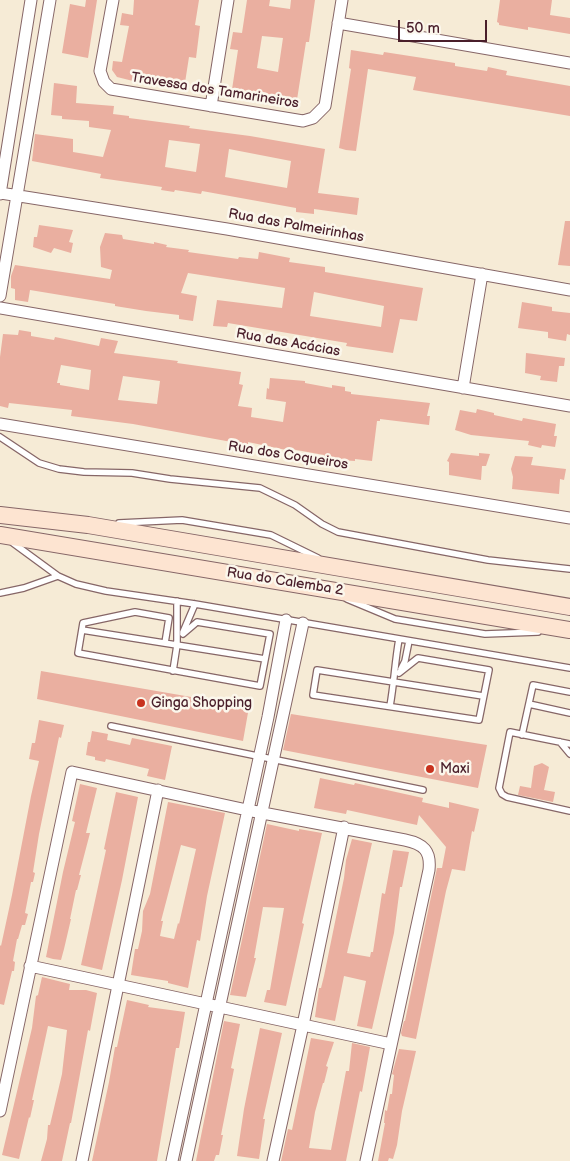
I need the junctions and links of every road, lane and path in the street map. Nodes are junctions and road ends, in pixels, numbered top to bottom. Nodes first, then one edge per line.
1 (31, 0) edge
2 (50, 0) edge
3 (113, 0) edge
4 (228, 0) edge
5 (342, 0) edge
6 (338, 23) junction
7 (570, 62) edge
8 (210, 106) junction
9 (0, 193) edge
10 (17, 195) junction
11 (482, 274) junction
12 (570, 290) edge
13 (0, 296) edge
14 (0, 308) edge
15 (462, 388) junction
16 (570, 406) edge
17 (0, 424) edge
18 (0, 436) edge
19 (0, 515) edge
20 (570, 518) edge
21 (1, 535) edge
22 (570, 569) edge
23 (58, 576) junction
24 (0, 594) edge
25 (177, 601) junction
26 (195, 604) junction
27 (570, 607) edge
28 (286, 620) junction
29 (303, 623) junction
30 (82, 630) junction
31 (570, 630) edge
32 (182, 634) junction
33 (399, 639) junction
34 (409, 640) junction
35 (165, 644) junction
36 (177, 645) junction
37 (265, 659) junction
38 (570, 668) edge
39 (172, 671) junction
40 (399, 673) junction
41 (394, 682) junction
42 (570, 692) edge
43 (483, 696) junction
44 (529, 704) junction
45 (390, 706) junction
46 (570, 713) edge
47 (111, 726) dead end
48 (522, 735) junction
49 (560, 742) junction
50 (570, 744) edge
51 (570, 754) edge
52 (259, 756) junction
53 (274, 759) junction
54 (158, 790) junction
55 (423, 790) dead end
56 (247, 810) junction
57 (570, 811) edge
58 (262, 812) junction
59 (344, 827) junction
60 (30, 966) junction
61 (119, 985) junction
62 (206, 1005) junction
63 (220, 1008) junction
64 (304, 1025) junction
65 (391, 1044) junction
66 (0, 1111) edge
67 (82, 1161) edge
68 (172, 1161) edge
69 (186, 1161) edge
70 (273, 1161) edge
71 (366, 1161) edge

1 - 9 street
2 - 10 street
3 - 8 street, Travessa dos Tamarineiros
4 - 8 street
5 - 6 street, Travessa dos Tamarineiros
6 - 7 street
6 - 8 street, Travessa dos Tamarineiros
9 - 10 street, Rua das Palmeirinhas
10 - 11 street, Rua das Palmeirinhas
10 - 13 street
11 - 12 street, Rua das Palmeirinhas
11 - 15 street
14 - 15 street, Rua das Acácias
15 - 16 street, Rua das Acácias
17 - 20 street, Rua dos Coqueiros
18 - 22 lane
19 - 27 main road, Rua do Calemba 2
21 - 23 lane
21 - 31 main road, Rua do Calemba 2
23 - 24 lane
23 - 25 lane
25 - 26 lane
25 - 36 lane
26 - 28 lane
26 - 32 lane
28 - 29 lane
28 - 52 street
29 - 33 lane
29 - 53 street
30 - 35 lane
30 - 35 lane
30 - 39 lane
32 - 36 lane
32 - 37 lane
33 - 34 lane
33 - 41 lane
34 - 38 lane
34 - 40 lane
35 - 36 lane
36 - 37 lane
36 - 39 lane
37 - 39 lane
40 - 41 lane
40 - 43 lane
41 - 43 lane
41 - 45 lane
41 - 45 lane
42 - 44 lane
43 - 45 lane
44 - 46 lane
44 - 48 lane
47 - 52 lane
48 - 49 lane
48 - 57 lane
49 - 50 lane
49 - 51 lane
52 - 53 lane
52 - 56 street
53 - 55 lane
53 - 58 street
54 - 56 street
54 - 60 street
54 - 61 street
56 - 58 street
56 - 62 street
58 - 59 street
58 - 63 street
59 - 64 street
59 - 65 street
60 - 61 street
60 - 66 street
61 - 62 street
61 - 67 street
62 - 63 street
62 - 68 street
63 - 64 street
63 - 69 street
64 - 65 street
64 - 70 street
65 - 71 street

